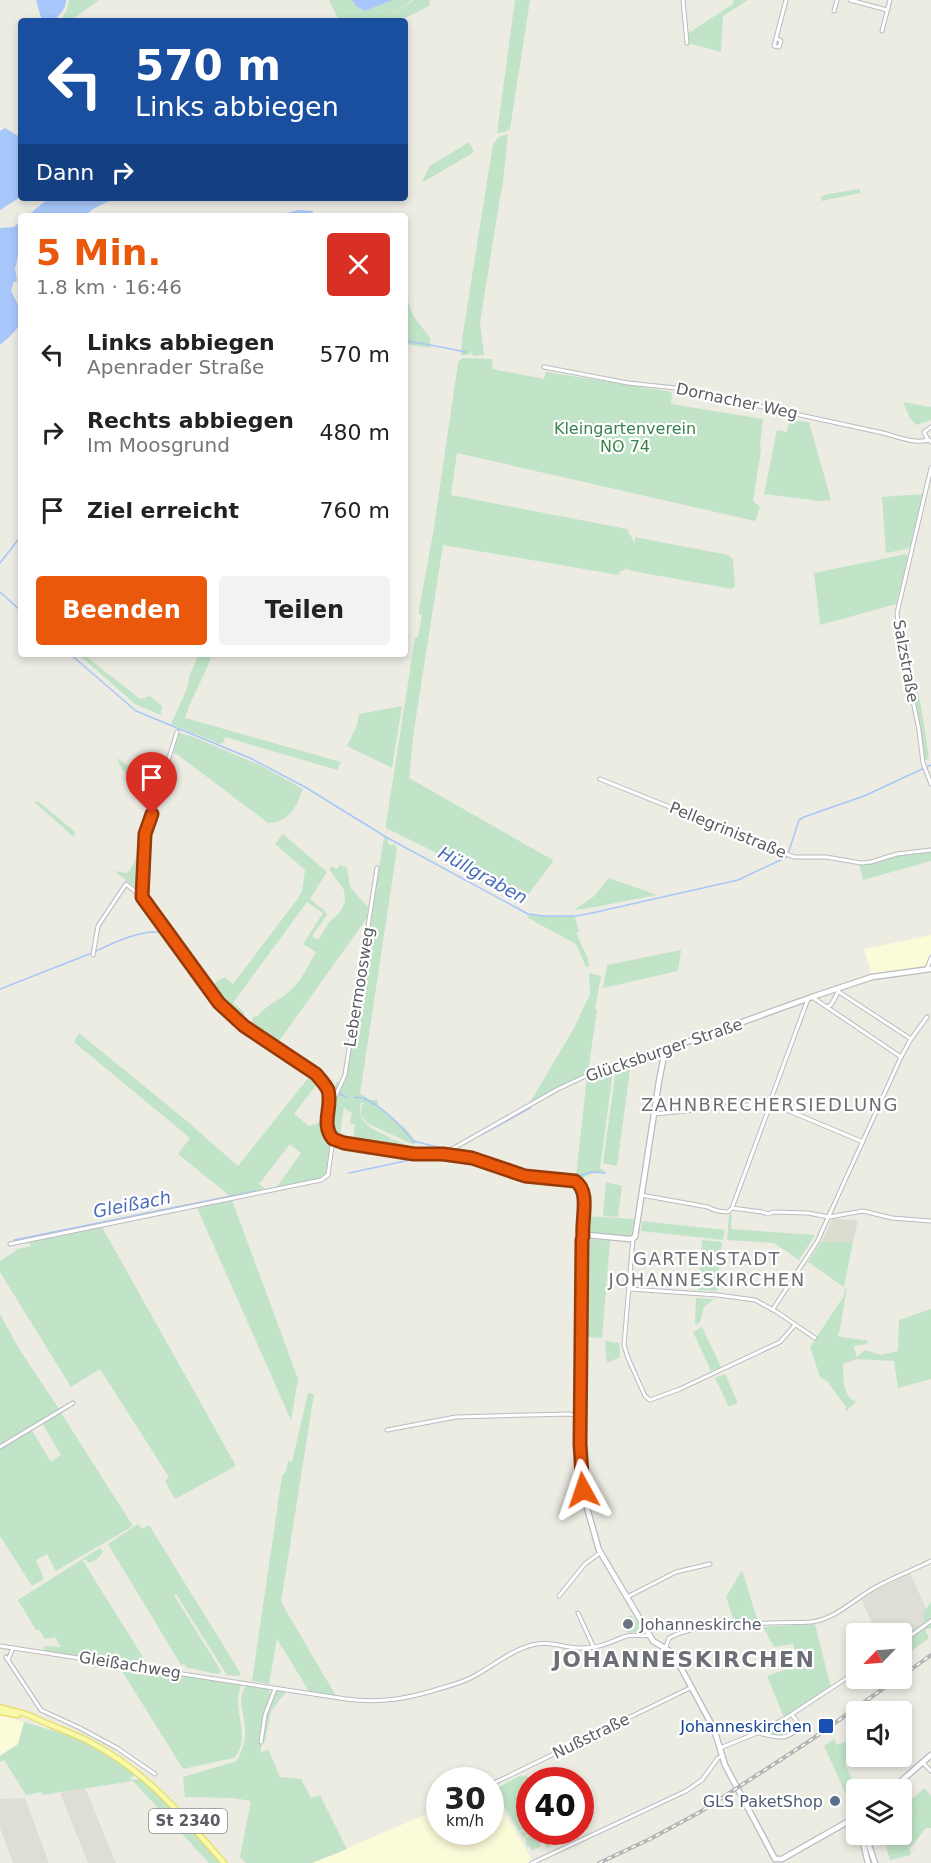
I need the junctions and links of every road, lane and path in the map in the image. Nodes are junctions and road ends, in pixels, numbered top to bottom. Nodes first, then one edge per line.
1 (683, 0) edge
2 (786, 0) edge
3 (837, 0) edge
4 (850, 0) edge
5 (890, 0) edge
6 (887, 10) junction
7 (834, 11) dead end
8 (882, 31) dead end
9 (776, 38) dead end
10 (687, 44) dead end
11 (544, 368) dead end
12 (931, 426) edge
13 (930, 441) edge
14 (931, 468) edge
15 (177, 732) dead end
16 (600, 780) dead end
17 (931, 784) edge
18 (931, 850) edge
19 (377, 868) dead end
20 (142, 897) junction
21 (93, 955) dead end
22 (931, 958) edge
23 (929, 969) edge
24 (838, 990) junction
25 (811, 997) junction
26 (827, 1007) junction
27 (927, 1017) dead end
28 (911, 1038) junction
29 (665, 1052) junction
30 (901, 1057) junction
31 (329, 1097) junction
32 (771, 1099) junction
33 (766, 1103) junction
34 (775, 1106) junction
35 (769, 1108) junction
36 (654, 1114) junction
37 (333, 1139) junction
38 (863, 1142) junction
39 (443, 1154) junction
40 (641, 1195) junction
41 (732, 1208) junction
42 (829, 1217) junction
43 (931, 1221) edge
44 (583, 1236) junction
45 (633, 1238) junction
46 (10, 1244) dead end
47 (629, 1289) junction
48 (773, 1309) junction
49 (795, 1324) junction
50 (815, 1338) dead end
51 (73, 1403) dead end
52 (581, 1416) junction
53 (387, 1430) dead end
54 (0, 1447) edge
55 (601, 1552) junction
56 (931, 1562) edge
57 (710, 1564) dead end
58 (559, 1596) dead end
59 (627, 1597) junction
60 (578, 1613) dead end
61 (931, 1621) edge
62 (650, 1635) junction
63 (912, 1635) edge
64 (0, 1647) edge
65 (666, 1647) junction
66 (13, 1648) junction
67 (594, 1648) junction
68 (846, 1679) edge
69 (692, 1687) junction
70 (275, 1688) junction
71 (0, 1707) edge
72 (0, 1712) edge
73 (792, 1715) junction
74 (34, 1719) junction
75 (757, 1733) junction
76 (261, 1742) dead end
77 (720, 1748) junction
78 (931, 1755) edge
79 (722, 1756) junction
80 (923, 1763) junction
81 (931, 1771) edge
82 (155, 1774) dead end
83 (504, 1778) edge
84 (904, 1779) edge
85 (846, 1824) edge
86 (864, 1845) edge
87 (869, 1845) edge
88 (777, 1862) edge
89 (224, 1863) edge
90 (532, 1863) edge
91 (868, 1863) edge
92 (875, 1863) edge

1 - 10 street
2 - 9 street
3 - 7 street
4 - 6 street
5 - 6 street
6 - 8 street
11 - 13 street, Dornacher Weg
12 - 13 street, Dornacher Weg
14 - 17 street, Salzstraße
15 - 20 street
16 - 18 street, Pellegrinistraße
19 - 31 street, Lebermoosweg
20 - 21 street
20 - 31 street
22 - 23 street
23 - 24 street, Glücksburger Straße
24 - 25 street, Glücksburger Straße
24 - 26 street
24 - 28 street
25 - 26 street
25 - 29 street, Glücksburger Straße
25 - 32 street
26 - 30 street
27 - 28 street
28 - 30 street
29 - 36 street
29 - 39 street, Glücksburger Straße
30 - 38 street
31 - 37 street
32 - 33 street
32 - 34 street
33 - 35 street
33 - 36 street
34 - 35 street
34 - 38 street
35 - 41 street
36 - 40 street
37 - 39 street
37 - 46 street
38 - 42 street
39 - 44 street
40 - 41 street
40 - 45 street
41 - 42 street
42 - 43 street
42 - 48 street
44 - 45 street
44 - 52 street
45 - 47 street
47 - 48 street
47 - 49 street
48 - 49 street
49 - 50 street
51 - 54 street
52 - 53 street
52 - 55 street
55 - 58 street
55 - 59 street
56 - 65 street
57 - 59 street
59 - 62 street
60 - 67 street
61 - 63 street
62 - 65 street
62 - 67 street
64 - 66 street, Gleißachweg
65 - 69 street
66 - 70 street, Gleißachweg
66 - 82 street
67 - 70 street, Gleißachweg
68 - 73 street
69 - 77 street
69 - 83 street, Nußstraße
70 - 76 street
71 - 74 main road, St 2340
72 - 74 main road, St 2340
73 - 75 street
73 - 75 street
74 - 89 main road, St 2340
75 - 77 street
77 - 79 street
78 - 80 street
79 - 88 street
79 - 90 street
80 - 81 street
80 - 84 street
85 - 88 street
86 - 91 street
87 - 92 street

